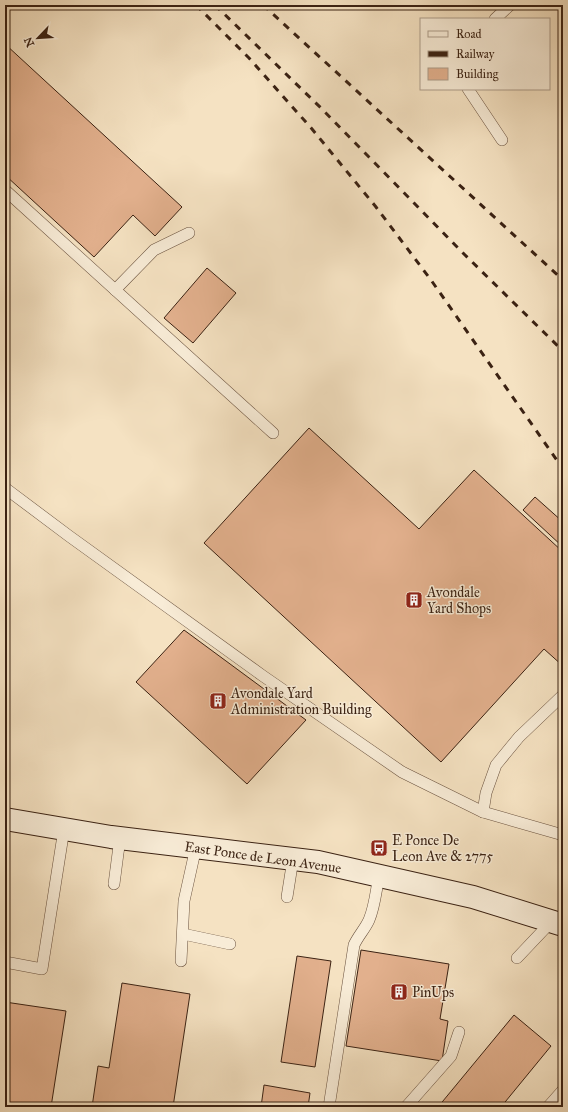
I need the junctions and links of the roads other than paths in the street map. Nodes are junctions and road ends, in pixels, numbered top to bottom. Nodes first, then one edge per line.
1 (510, 5) edge
2 (496, 18) edge
3 (469, 90) edge
4 (502, 140) dead end
5 (5, 190) edge
6 (189, 233) dead end
7 (116, 290) junction
8 (273, 433) dead end
9 (5, 488) edge
10 (563, 695) edge
11 (483, 812) junction
12 (5, 819) edge
13 (64, 829) junction
14 (563, 834) edge
15 (120, 838) junction
16 (196, 847) junction
17 (293, 859) junction
18 (378, 876) junction
19 (114, 884) dead end
20 (287, 897) dead end
21 (558, 923) edge
22 (183, 934) junction
23 (230, 944) dead end
24 (517, 958) dead end
25 (181, 961) dead end
26 (5, 962) edge
27 (459, 1032) dead end
28 (563, 1090) edge
29 (329, 1107) edge
30 (406, 1107) edge
31 (548, 1107) edge

1 - 2 lane
3 - 4 lane
5 - 7 lane
6 - 7 lane
7 - 8 lane
9 - 11 lane
10 - 11 lane
11 - 14 lane
12 - 13 main road, East Ponce de Leon Avenue
13 - 15 main road, East Ponce de Leon Avenue
13 - 26 lane
15 - 16 main road, East Ponce de Leon Avenue
15 - 19 lane
16 - 17 main road, East Ponce de Leon Avenue
16 - 22 lane
17 - 18 main road, East Ponce de Leon Avenue
17 - 20 lane
18 - 21 main road, East Ponce de Leon Avenue
18 - 29 lane
21 - 24 lane
22 - 23 lane
22 - 25 lane
27 - 30 lane
28 - 31 lane

